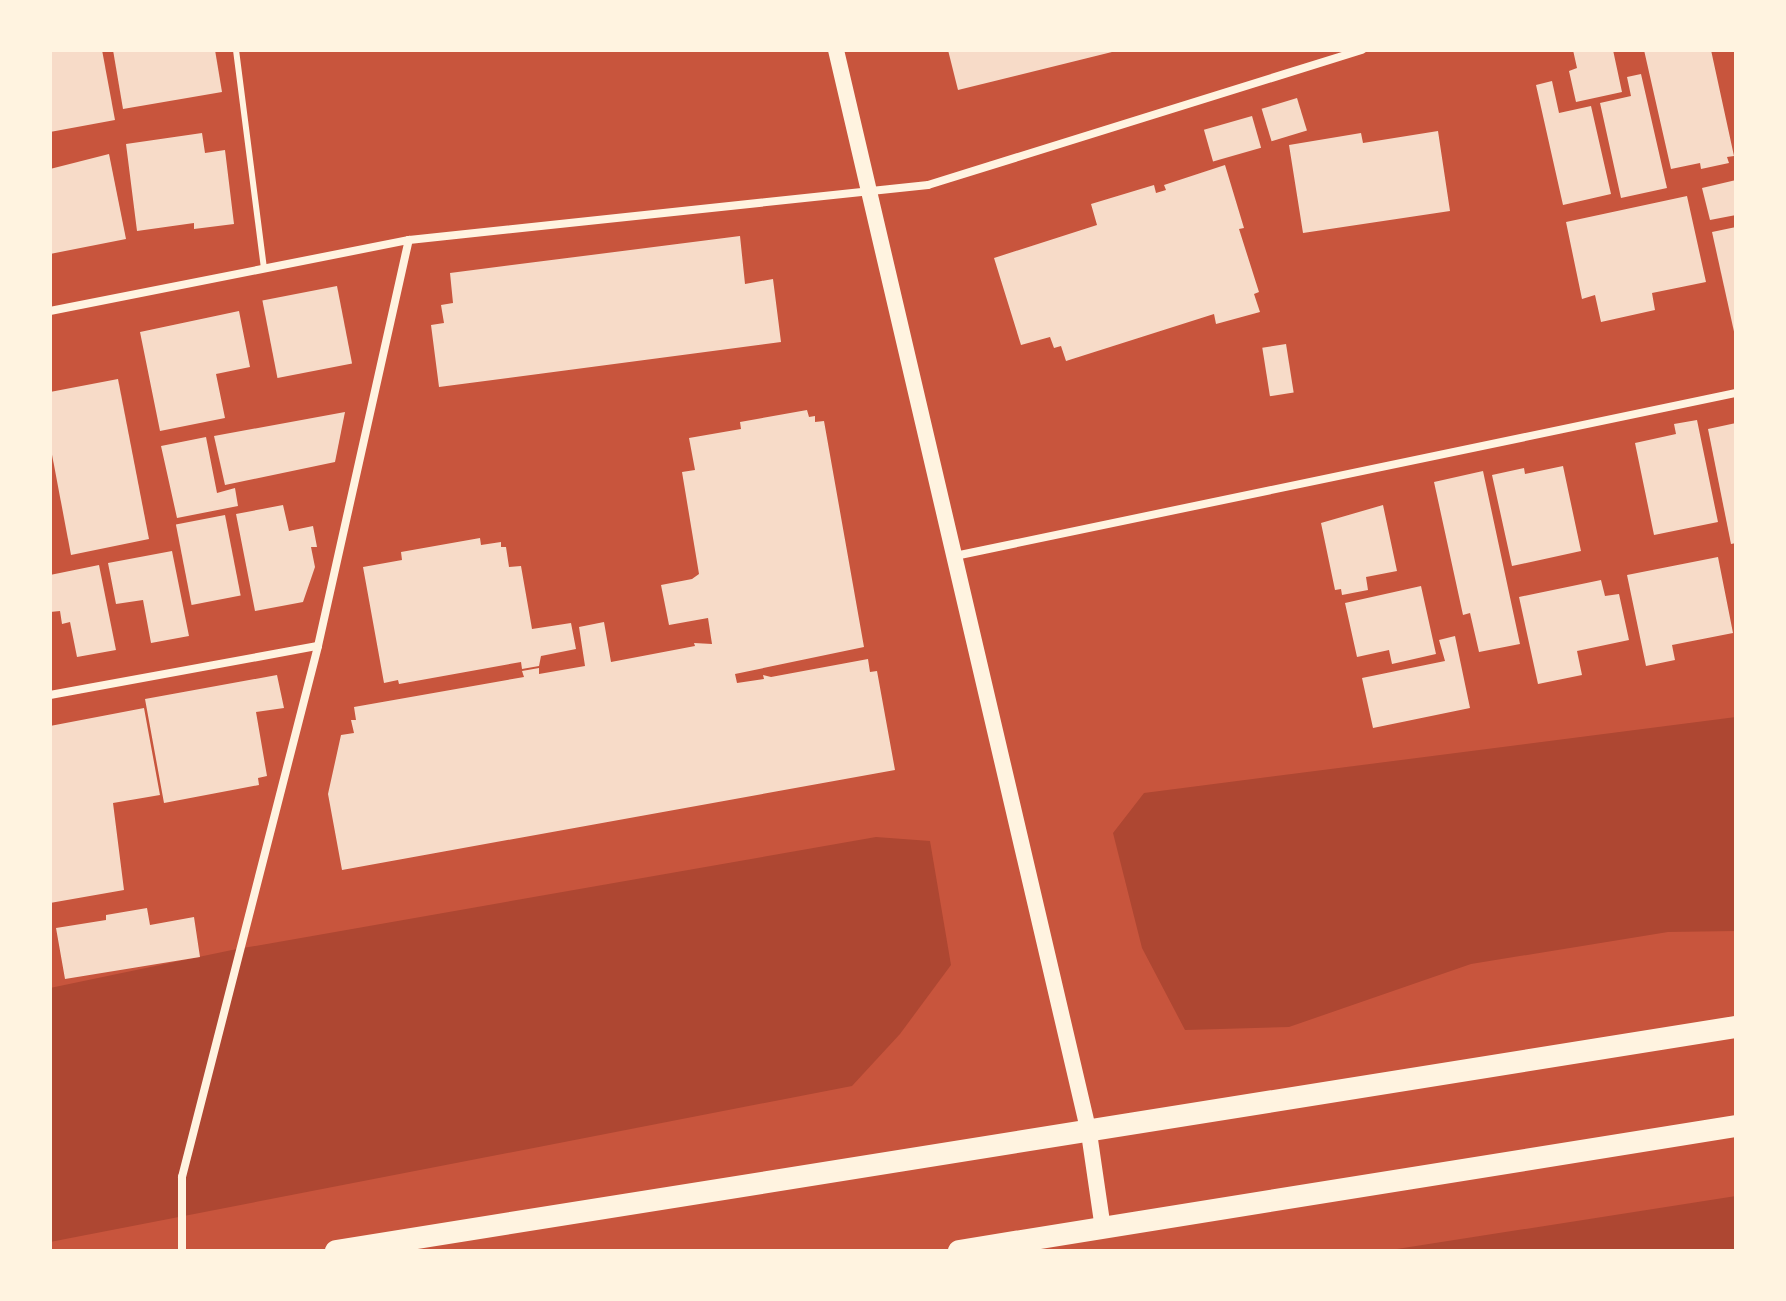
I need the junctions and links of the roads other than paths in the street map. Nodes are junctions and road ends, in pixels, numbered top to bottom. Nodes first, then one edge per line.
1 (236, 50) edge
2 (836, 50) edge
3 (1362, 50) edge
4 (869, 190) junction
5 (409, 240) junction
6 (264, 268) junction
7 (50, 311) edge
8 (1736, 393) edge
9 (954, 556) junction
10 (318, 646) junction
11 (50, 695) edge
12 (1736, 1027) edge
13 (1736, 1126) edge
14 (1089, 1133) junction
15 (1103, 1229) junction
16 (182, 1251) edge
17 (336, 1251) edge
18 (959, 1251) edge

1 - 6 lane
2 - 4 main road
3 - 4 street
4 - 5 street
4 - 9 main road
5 - 6 street
5 - 10 street
6 - 7 street
8 - 9 street
9 - 14 main road
10 - 11 street
10 - 16 street
12 - 14 highway
13 - 15 highway
14 - 15 main road
14 - 17 highway
15 - 18 highway

